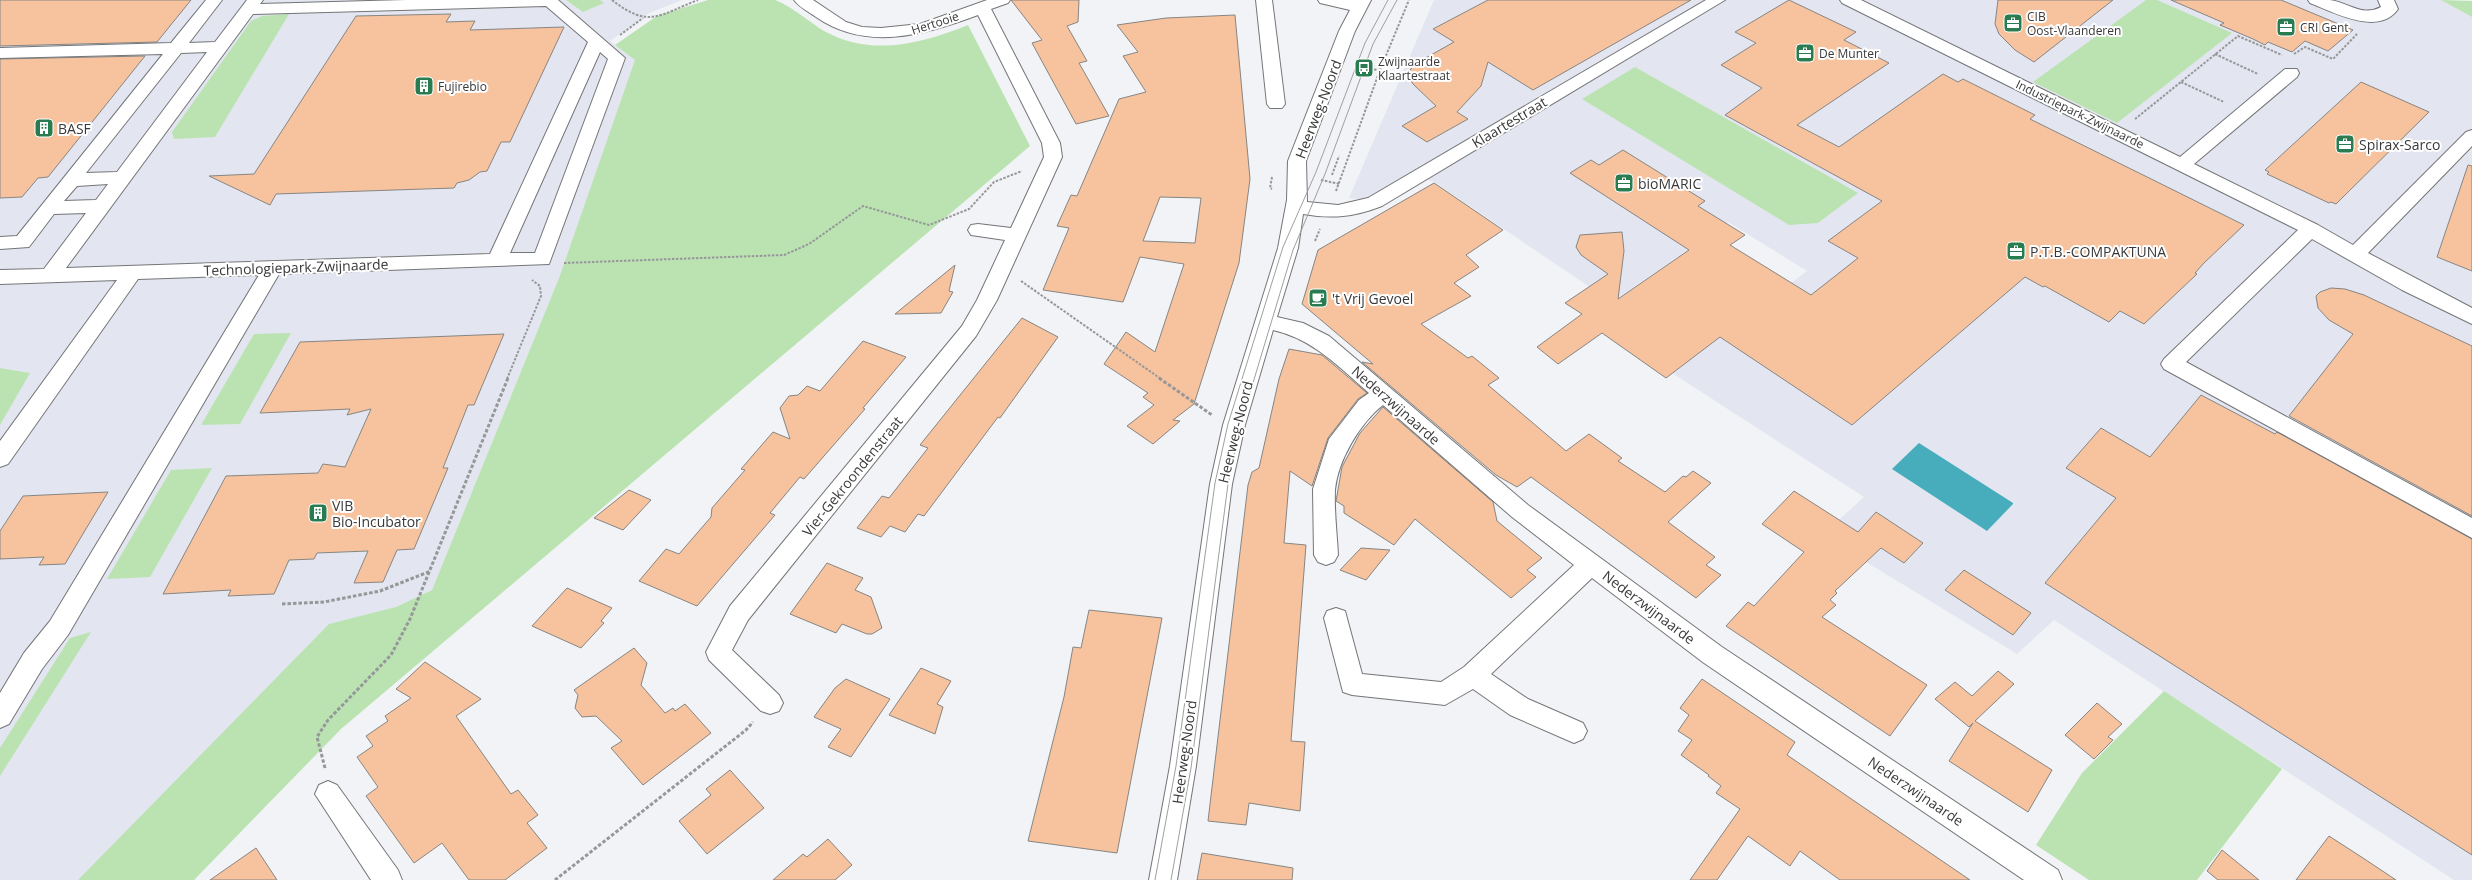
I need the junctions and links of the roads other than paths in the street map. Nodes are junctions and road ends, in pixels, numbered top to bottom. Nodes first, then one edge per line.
1 (214, 0) edge
2 (802, 0) edge
3 (1002, 0) edge
4 (1264, 0) edge
5 (1326, 0) edge
6 (1717, 0) edge
7 (1848, 0) edge
8 (2316, 0) edge
9 (2386, 0) edge
10 (1361, 3) edge
11 (982, 7) junction
12 (249, 8) edge
13 (202, 15) junction
14 (601, 44) junction
15 (220, 47) junction
16 (176, 48) junction
17 (0, 52) edge
18 (2285, 78) road end
19 (1276, 104) dead end
20 (2472, 136) edge
21 (2181, 164) junction
22 (122, 178) junction
23 (72, 180) junction
24 (1296, 200) junction
25 (101, 206) junction
26 (49, 208) junction
27 (2311, 229) junction
28 (978, 230) dead end
29 (1018, 235) junction
30 (0, 243) edge
31 (2355, 254) junction
32 (497, 260) junction
33 (273, 268) junction
34 (132, 273) junction
35 (50, 276) junction
36 (0, 277) edge
37 (2472, 317) edge
38 (1264, 321) junction
39 (1382, 394) junction
40 (0, 458) edge
41 (2472, 528) edge
42 (1326, 555) dead end
43 (1591, 564) junction
44 (1336, 618) dead end
45 (1473, 675) junction
46 (770, 703) road end
47 (0, 716) edge
48 (1574, 731) dead end
49 (328, 794) road end
50 (388, 880) edge
51 (1163, 880) edge
52 (2048, 880) edge

1 - 13 street
2 - 11 street, Hertooie
3 - 11 street, Hertooie
4 - 19 street
5 - 10 street
6 - 24 street, Klaartestraat
7 - 21 street, Industriepark-Zwijnaarde
8 - 9 street
10 - 24 street, Heerweg-Noord
11 - 29 street, Vier-Gekroondenstraat
12 - 13 street
12 - 14 street
12 - 15 street
13 - 16 street
14 - 32 street
14 - 32 street, Technologiepark-Zwijnaarde
15 - 16 street
15 - 22 street
16 - 17 street
16 - 23 street
18 - 21 street
20 - 31 street
21 - 27 street, Industriepark-Zwijnaarde
22 - 23 street
22 - 25 street
23 - 26 street
24 - 38 street, Heerweg-Noord
25 - 26 street
25 - 35 street
26 - 30 street
27 - 31 street, Industriepark-Zwijnaarde
27 - 41 street
28 - 29 street
29 - 46 street, Vier-Gekroondenstraat
31 - 37 street, Industriepark-Zwijnaarde
32 - 33 street, Technologiepark-Zwijnaarde
33 - 34 street, Technologiepark-Zwijnaarde
33 - 47 street
34 - 35 street, Technologiepark-Zwijnaarde
34 - 40 street
35 - 36 street, Technologiepark-Zwijnaarde
38 - 39 street, Nederzwijnaarde
38 - 51 street, Heerweg-Noord
39 - 42 street
39 - 43 street, Nederzwijnaarde
43 - 45 street
43 - 52 street, Nederzwijnaarde
44 - 45 street
45 - 48 street
49 - 50 street

